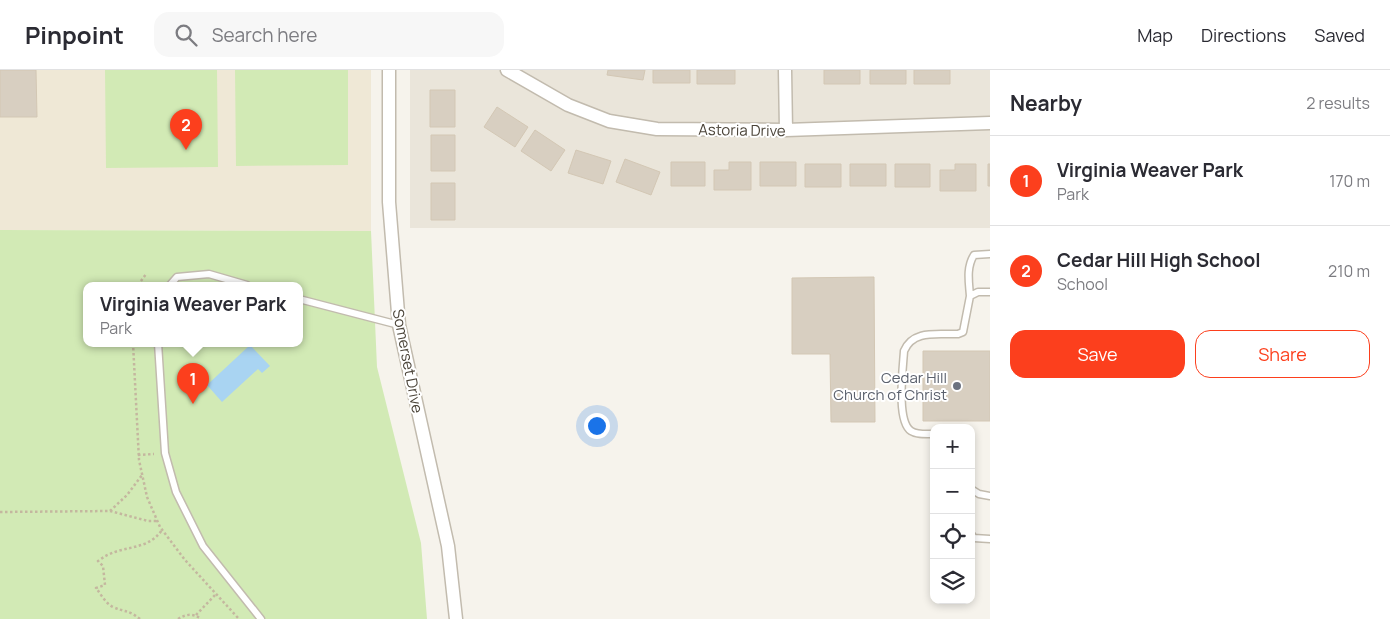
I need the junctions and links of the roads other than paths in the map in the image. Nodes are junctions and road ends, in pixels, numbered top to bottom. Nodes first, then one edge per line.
1 (389, 70) edge
2 (507, 70) edge
3 (785, 70) edge
4 (990, 124) edge
5 (786, 130) junction
6 (990, 254) edge
7 (173, 282) edge
8 (237, 282) edge
9 (990, 292) edge
10 (970, 296) junction
11 (303, 300) edge
12 (399, 325) junction
13 (158, 347) edge
14 (930, 434) edge
15 (975, 492) edge
16 (990, 496) edge
17 (975, 538) edge
18 (990, 539) edge
19 (261, 619) edge
20 (456, 619) edge

1 - 12 street, Somerset Drive
2 - 5 street, Astoria Drive
3 - 5 street
4 - 5 street, Astoria Drive
6 - 10 lane
7 - 8 lane
9 - 10 lane
10 - 14 lane
11 - 12 lane
12 - 20 street, Somerset Drive
13 - 19 lane
15 - 16 lane
17 - 18 lane

